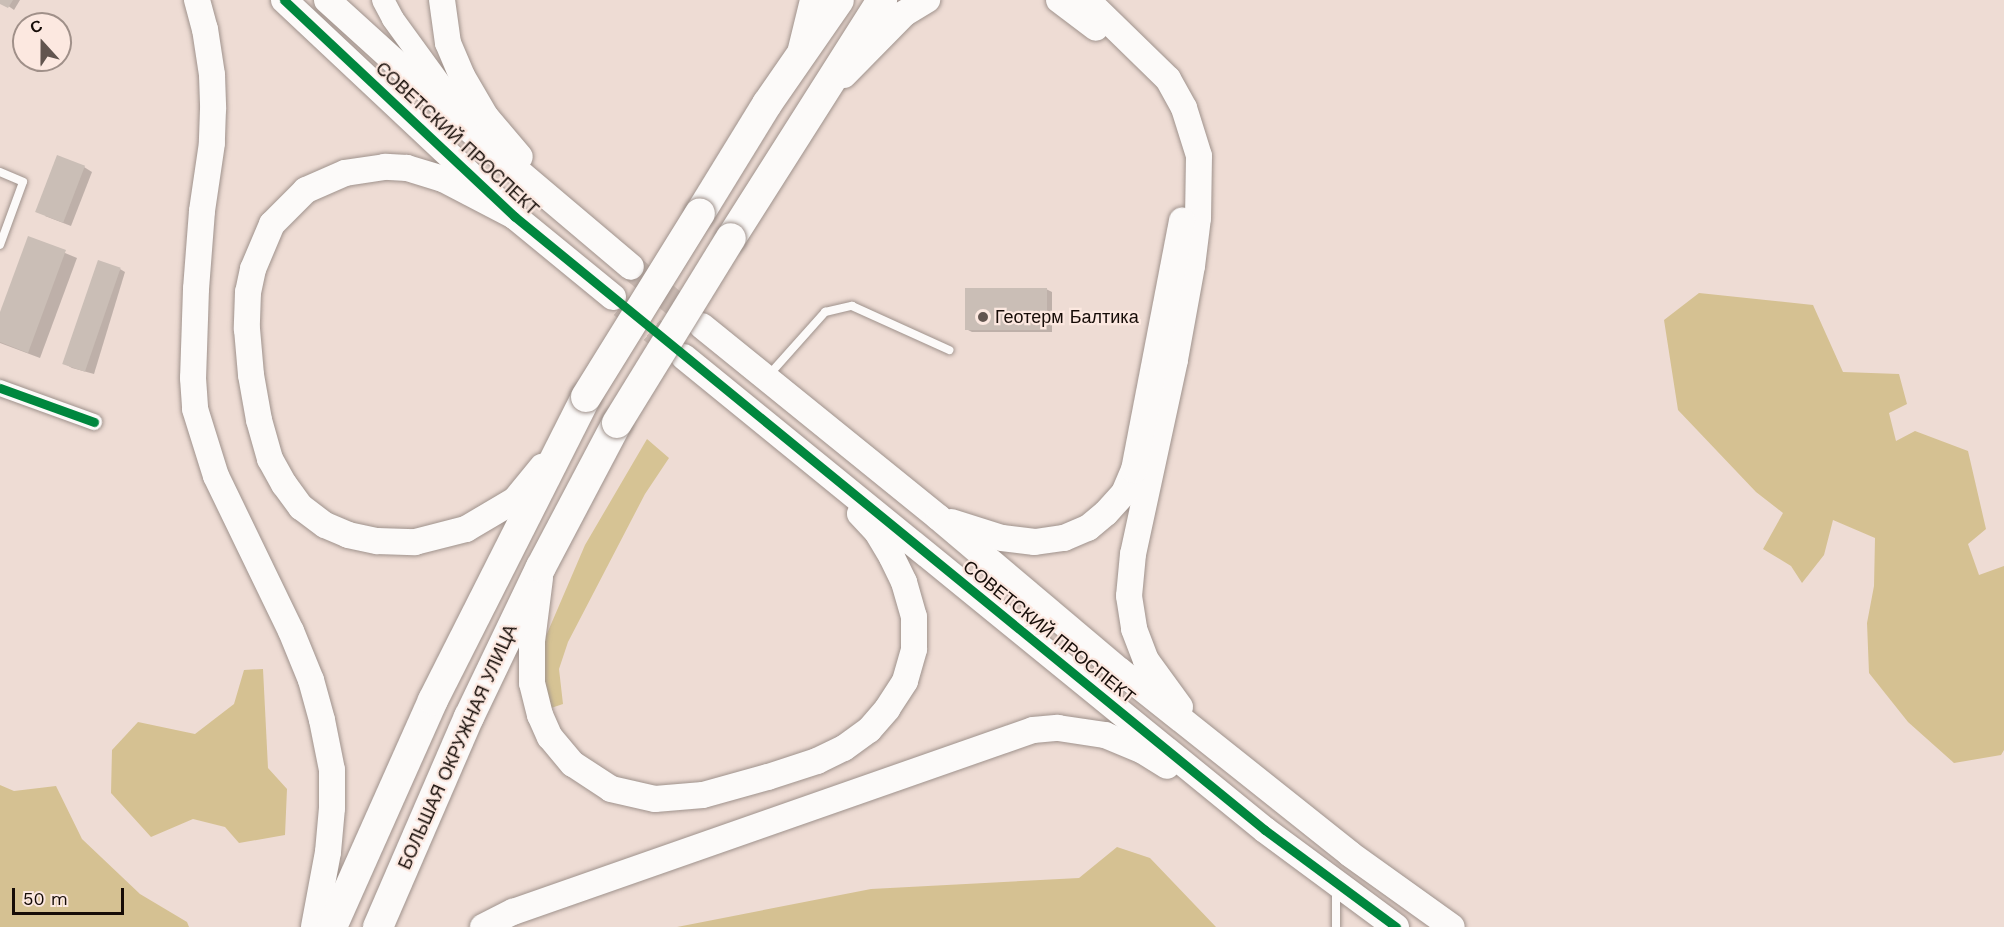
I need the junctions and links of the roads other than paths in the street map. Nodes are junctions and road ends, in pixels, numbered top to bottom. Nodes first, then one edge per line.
1 (197, 0) edge
2 (284, 0) edge
3 (327, 0) edge
4 (383, 0) edge
5 (442, 0) edge
6 (813, 0) edge
7 (839, 0) edge
8 (882, 0) edge
9 (927, 0) edge
10 (1059, 0) edge
11 (1087, 0) edge
12 (799, 58) junction
13 (818, 100) junction
14 (488, 146) junction
15 (0, 172) edge
16 (514, 216) junction
17 (572, 218) junction
18 (0, 245) edge
19 (631, 267) tunnel mouth
20 (613, 297) tunnel mouth
21 (702, 326) tunnel mouth
22 (948, 350) dead end
23 (684, 357) tunnel mouth
24 (766, 378) junction
25 (0, 388) edge
26 (94, 422) dead end
27 (777, 431) junction
28 (566, 439) junction
29 (939, 518) junction
30 (541, 567) junction
31 (1214, 745) junction
32 (1266, 830) junction
33 (1335, 882) junction
34 (314, 927) edge
35 (332, 927) edge
36 (378, 927) edge
37 (483, 927) edge
38 (1336, 927) edge
39 (1396, 927) edge
40 (1452, 927) edge

1 - 34 main road
2 - 16 main road, СОВЕТСКИЙ ПРОСПЕКТ
3 - 14 main road, СОВЕТСКИЙ ПРОСПЕКТ
4 - 14 main road
5 - 17 main road
6 - 12 main road
7 - 12 highway
8 - 13 highway
9 - 13 main road
10 - 29 main road
11 - 31 main road
12 - 28 highway, bridge
13 - 30 highway, БОЛЬШАЯ ОКРУЖНАЯ УЛИЦА, bridge
14 - 17 main road, СОВЕТСКИЙ ПРОСПЕКТ
15 - 18 lane
16 - 20 main road, СОВЕТСКИЙ ПРОСПЕКТ
16 - 28 main road
17 - 19 main road, СОВЕТСКИЙ ПРОСПЕКТ
21 - 24 main road, СОВЕТСКИЙ ПРОСПЕКТ
22 - 24 lane
23 - 27 main road, СОВЕТСКИЙ ПРОСПЕКТ
24 - 29 main road, СОВЕТСКИЙ ПРОСПЕКТ
25 - 26 street
27 - 30 main road
27 - 32 main road, СОВЕТСКИЙ ПРОСПЕКТ
28 - 35 highway
29 - 31 main road, СОВЕТСКИЙ ПРОСПЕКТ
30 - 36 highway, БОЛЬШАЯ ОКРУЖНАЯ УЛИЦА
31 - 40 main road, СОВЕТСКИЙ ПРОСПЕКТ
32 - 33 main road, СОВЕТСКИЙ ПРОСПЕКТ
32 - 37 main road
33 - 38 lane
33 - 39 main road, СОВЕТСКИЙ ПРОСПЕКТ

